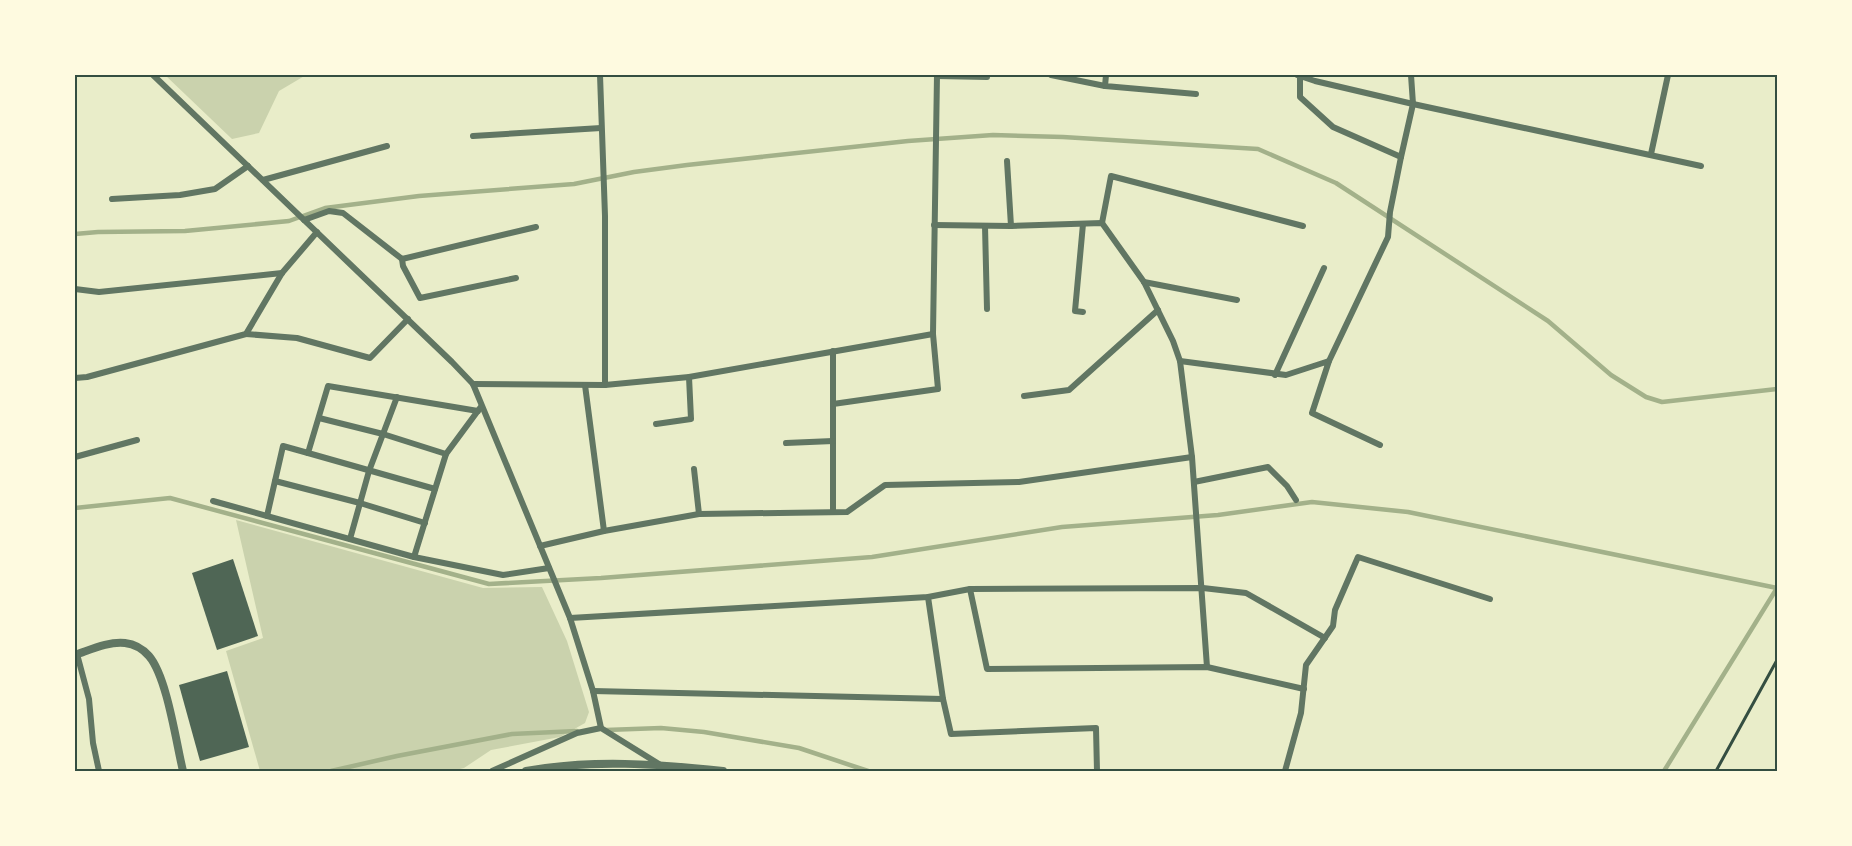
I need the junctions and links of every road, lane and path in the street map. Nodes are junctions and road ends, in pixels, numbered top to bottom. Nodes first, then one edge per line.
1 (153, 75) edge
2 (600, 75) edge
3 (1051, 75) edge
4 (1107, 75) edge
5 (1411, 75) edge
6 (1668, 75) edge
7 (937, 76) edge
8 (1299, 76) edge
9 (987, 77) dead end
10 (1105, 86) junction
11 (1196, 94) dead end
12 (1413, 104) junction
13 (602, 128) junction
14 (473, 136) dead end
15 (387, 146) dead end
16 (1651, 154) junction
17 (1401, 157) junction
18 (1007, 160) dead end
19 (248, 166) junction
20 (1701, 166) dead end
21 (263, 180) junction
22 (112, 199) dead end
23 (304, 220) junction
24 (1083, 224) junction
25 (1102, 224) junction
26 (934, 225) junction
27 (985, 226) junction
28 (1011, 226) junction
29 (1303, 226) dead end
30 (536, 227) dead end
31 (317, 232) junction
32 (402, 259) junction
33 (1324, 268) dead end
34 (282, 273) junction
35 (516, 278) dead end
36 (1144, 282) junction
37 (75, 289) edge
38 (1237, 300) dead end
39 (987, 309) dead end
40 (1158, 310) junction
41 (1083, 312) dead end
42 (408, 320) junction
43 (246, 334) junction
44 (933, 334) junction
45 (833, 351) junction
46 (1180, 361) junction
47 (1329, 361) junction
48 (1275, 375) junction
49 (689, 377) junction
50 (75, 378) edge
51 (473, 384) junction
52 (585, 385) junction
53 (605, 385) junction
54 (1024, 396) dead end
55 (397, 398) junction
56 (833, 404) junction
57 (480, 408) junction
58 (319, 418) junction
59 (656, 424) dead end
60 (383, 434) junction
61 (137, 440) dead end
62 (833, 441) junction
63 (786, 443) dead end
64 (1380, 445) dead end
65 (308, 453) junction
66 (446, 454) junction
67 (75, 457) edge
68 (1192, 457) junction
69 (694, 470) dead end
70 (369, 471) junction
71 (275, 481) junction
72 (1194, 482) junction
73 (435, 489) junction
74 (1296, 500) dead end
75 (213, 501) dead end
76 (360, 503) junction
77 (833, 512) junction
78 (699, 514) junction
79 (267, 516) junction
80 (425, 523) junction
81 (604, 531) junction
82 (350, 539) junction
83 (540, 546) junction
84 (414, 557) junction
85 (549, 568) junction
86 (1203, 588) junction
87 (970, 589) junction
88 (928, 597) junction
89 (1490, 599) dead end
90 (570, 618) junction
91 (1325, 638) junction
92 (76, 654) edge
93 (1777, 660) edge
94 (1207, 667) junction
95 (1304, 689) junction
96 (593, 691) junction
97 (943, 699) junction
98 (601, 729) junction
99 (660, 765) junction
100 (99, 771) edge
101 (183, 771) edge
102 (492, 771) edge
103 (526, 771) edge
104 (723, 771) edge
105 (1097, 771) edge
106 (1285, 771) edge
107 (1716, 771) edge

1 - 19 street
2 - 13 street
3 - 10 street
4 - 10 street
5 - 12 street
6 - 16 street
7 - 9 street
7 - 26 street
8 - 12 street
8 - 17 street
10 - 11 street
12 - 16 street
12 - 17 street
13 - 14 street
13 - 53 street
15 - 21 street
16 - 20 street
17 - 47 street
18 - 28 street
19 - 21 street
19 - 22 street
21 - 23 street
23 - 31 street
23 - 32 street
24 - 25 street
24 - 28 street
24 - 41 street
25 - 29 street
25 - 36 street
26 - 27 street
26 - 44 street
27 - 28 street
27 - 39 street
30 - 32 street
31 - 34 street
31 - 42 street
32 - 35 street
33 - 48 street
34 - 37 street
34 - 43 street
36 - 38 street
36 - 40 street
40 - 46 street
40 - 54 street
42 - 43 street
42 - 51 street
43 - 50 street
44 - 45 street
44 - 56 street
45 - 49 street
45 - 56 street
46 - 48 street
46 - 68 street
47 - 48 street
47 - 64 street
49 - 53 street
49 - 59 street
51 - 52 street
51 - 57 street
52 - 53 street
52 - 81 street
55 - 57 street
55 - 58 street
55 - 60 street
56 - 62 street
57 - 66 street
57 - 83 street
58 - 60 street
58 - 65 street
60 - 66 street
60 - 70 street
61 - 67 street
62 - 63 street
62 - 77 street
65 - 70 street
65 - 71 street
66 - 73 street
68 - 72 street
68 - 77 street
69 - 78 street
70 - 73 street
70 - 76 street
71 - 76 street
71 - 79 street
72 - 74 street
72 - 86 street
73 - 80 street
75 - 79 street
76 - 80 street
76 - 82 street
77 - 78 street
78 - 81 street
79 - 82 street
80 - 84 street
81 - 83 street
82 - 84 street
83 - 85 street
84 - 85 street
85 - 90 street
86 - 87 street
86 - 91 street
86 - 94 street
87 - 88 street
87 - 94 street
88 - 90 street
88 - 97 street
89 - 91 street
90 - 96 street
91 - 95 street
92 - 100 street
92 - 101 street
93 - 107 path
94 - 95 street
95 - 106 street
96 - 97 street
96 - 98 street
97 - 105 street
98 - 99 street
98 - 102 street
99 - 103 street
99 - 104 street

